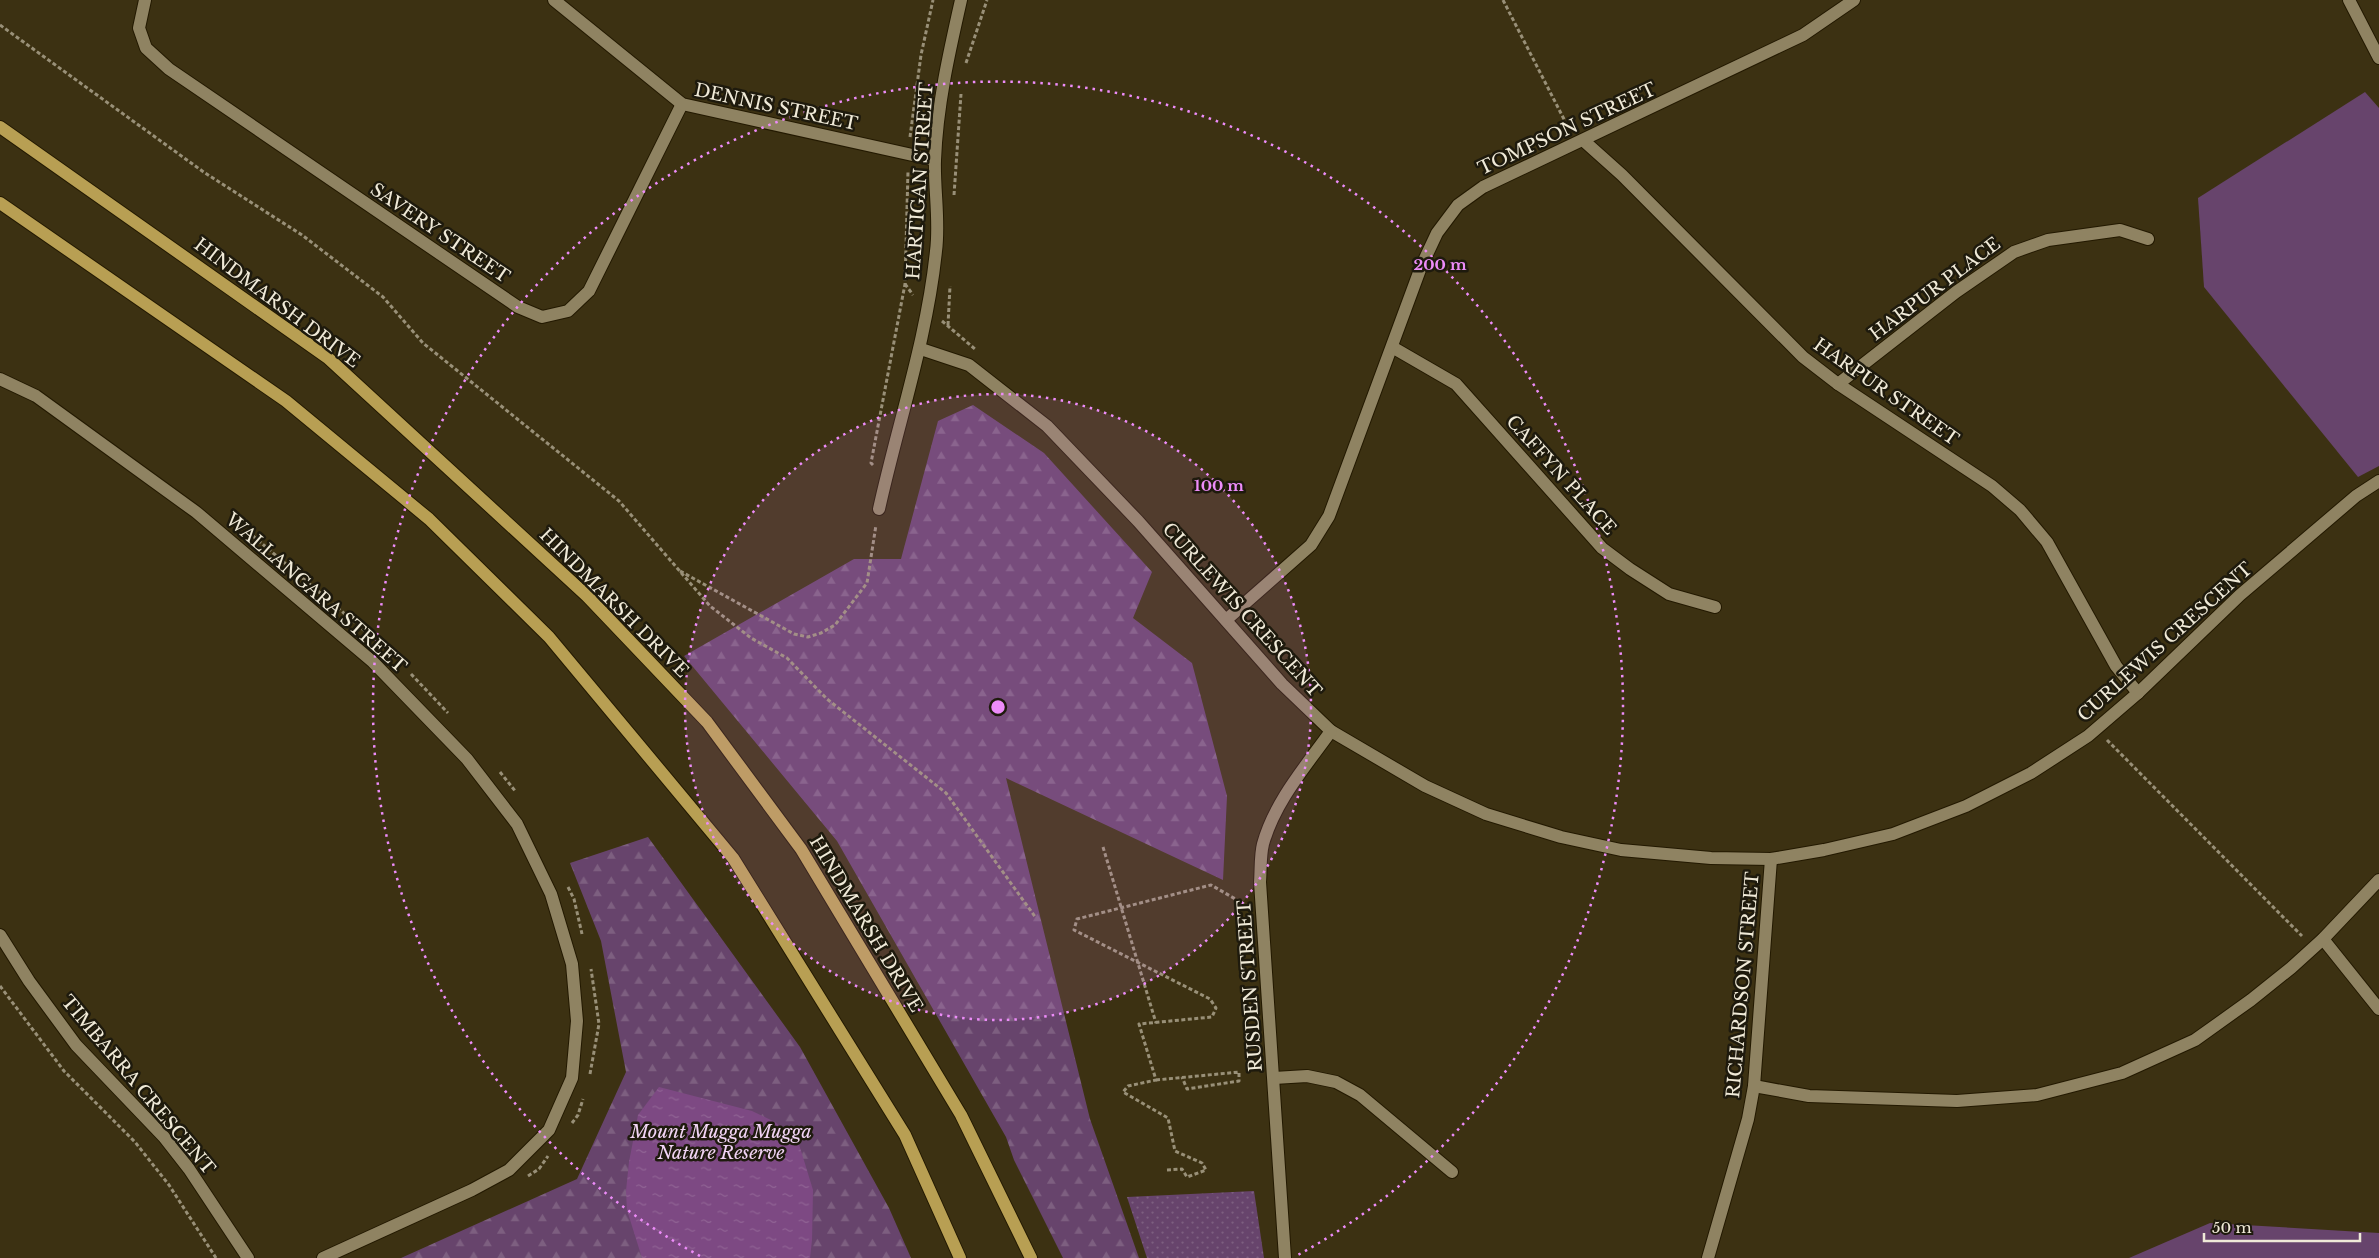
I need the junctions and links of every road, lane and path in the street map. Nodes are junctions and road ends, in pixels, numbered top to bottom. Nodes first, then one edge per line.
1 (145, 0) edge
2 (554, 0) edge
3 (933, 0) edge
4 (961, 0) edge
5 (987, 0) edge
6 (1503, 0) edge
7 (1854, 0) edge
8 (2349, 0) edge
9 (0, 25) edge
10 (2379, 58) edge
11 (965, 68) dead end
12 (961, 86) dead end
13 (682, 104) junction
14 (0, 127) edge
15 (911, 133) junction
16 (905, 137) dead end
17 (1580, 142) junction
18 (908, 154) junction
19 (935, 160) junction
20 (954, 201) dead end
21 (0, 203) edge
22 (2148, 239) dead end
23 (950, 280) dead end
24 (948, 325) dead end
25 (1392, 347) junction
26 (921, 349) junction
27 (0, 379) edge
28 (1838, 384) junction
29 (886, 477) junction
30 (2379, 481) edge
31 (879, 509) joint
32 (251, 534) dead end
33 (677, 570) junction
34 (1715, 607) dead end
35 (1226, 620) junction
36 (386, 649) dead end
37 (406, 669) dead end
38 (2138, 694) junction
39 (452, 717) dead end
40 (2095, 729) junction
41 (1332, 731) junction
42 (497, 768) dead end
43 (519, 797) dead end
44 (1103, 848) dead end
45 (1771, 859) junction
46 (2379, 880) edge
47 (566, 883) dead end
48 (1121, 908) junction
49 (1262, 914) junction
50 (1036, 918) dead end
51 (0, 935) edge
52 (583, 935) dead end
53 (2318, 944) junction
54 (1138, 962) junction
55 (589, 963) dead end
56 (0, 986) edge
57 (2379, 1010) edge
58 (1156, 1022) junction
59 (589, 1078) dead end
60 (1182, 1078) junction
61 (1274, 1078) junction
62 (1156, 1080) junction
63 (1754, 1086) junction
64 (584, 1096) dead end
65 (567, 1130) dead end
66 (550, 1154) dead end
67 (1167, 1170) dead end
68 (1452, 1172) dead end
69 (523, 1179) dead end
70 (216, 1258) edge
71 (248, 1258) edge
72 (322, 1258) edge
73 (960, 1258) edge
74 (1031, 1258) edge
75 (1285, 1258) edge
76 (1708, 1258) edge

1 - 13 street, SAVERY STREET
2 - 13 street, DENNIS STREET
3 - 15 path
4 - 19 street, HARTIGAN STREET
5 - 11 path
6 - 17 path
7 - 17 street, TOMPSON STREET
8 - 10 street
9 - 33 path
12 - 20 path
13 - 18 street, DENNIS STREET
14 - 74 main road, HINDMARSH DRIVE
15 - 16 path
15 - 18 path
17 - 25 street, TOMPSON STREET
17 - 28 street, HARPUR STREET
18 - 19 street, DENNIS STREET
18 - 29 path
19 - 26 street, HARTIGAN STREET
21 - 73 main road
22 - 28 street, HARPUR PLACE
23 - 24 path
25 - 34 street, CAFFYN PLACE
25 - 35 street, TOMPSON STREET
26 - 29 street, HARTIGAN STREET
26 - 35 street, CURLEWIS CRESCENT
27 - 72 street, WALLANGARA STREET
28 - 38 street, HARPUR STREET
29 - 31 street, HARTIGAN STREET
30 - 38 street, CURLEWIS CRESCENT
31 - 33 path
32 - 36 path
33 - 50 path
35 - 41 street, CURLEWIS CRESCENT
37 - 39 path
38 - 40 street, CURLEWIS CRESCENT
40 - 45 street, CURLEWIS CRESCENT
40 - 53 path
41 - 45 street, CURLEWIS CRESCENT
41 - 49 street, RUSDEN STREET
42 - 43 path
44 - 48 path
45 - 63 street, RICHARDSON STREET
46 - 53 street
47 - 52 path
48 - 49 path
48 - 54 path
48 - 54 path
49 - 61 street, RUSDEN STREET
51 - 71 street, TIMBARRA CRESCENT
53 - 57 street
53 - 63 street
54 - 58 path
54 - 58 path
55 - 59 path
56 - 70 path
58 - 62 path
60 - 60 path
60 - 62 path
61 - 68 street
61 - 75 street, RUSDEN STREET
62 - 67 path
63 - 76 street, RICHARDSON STREET
64 - 65 path
66 - 69 path

